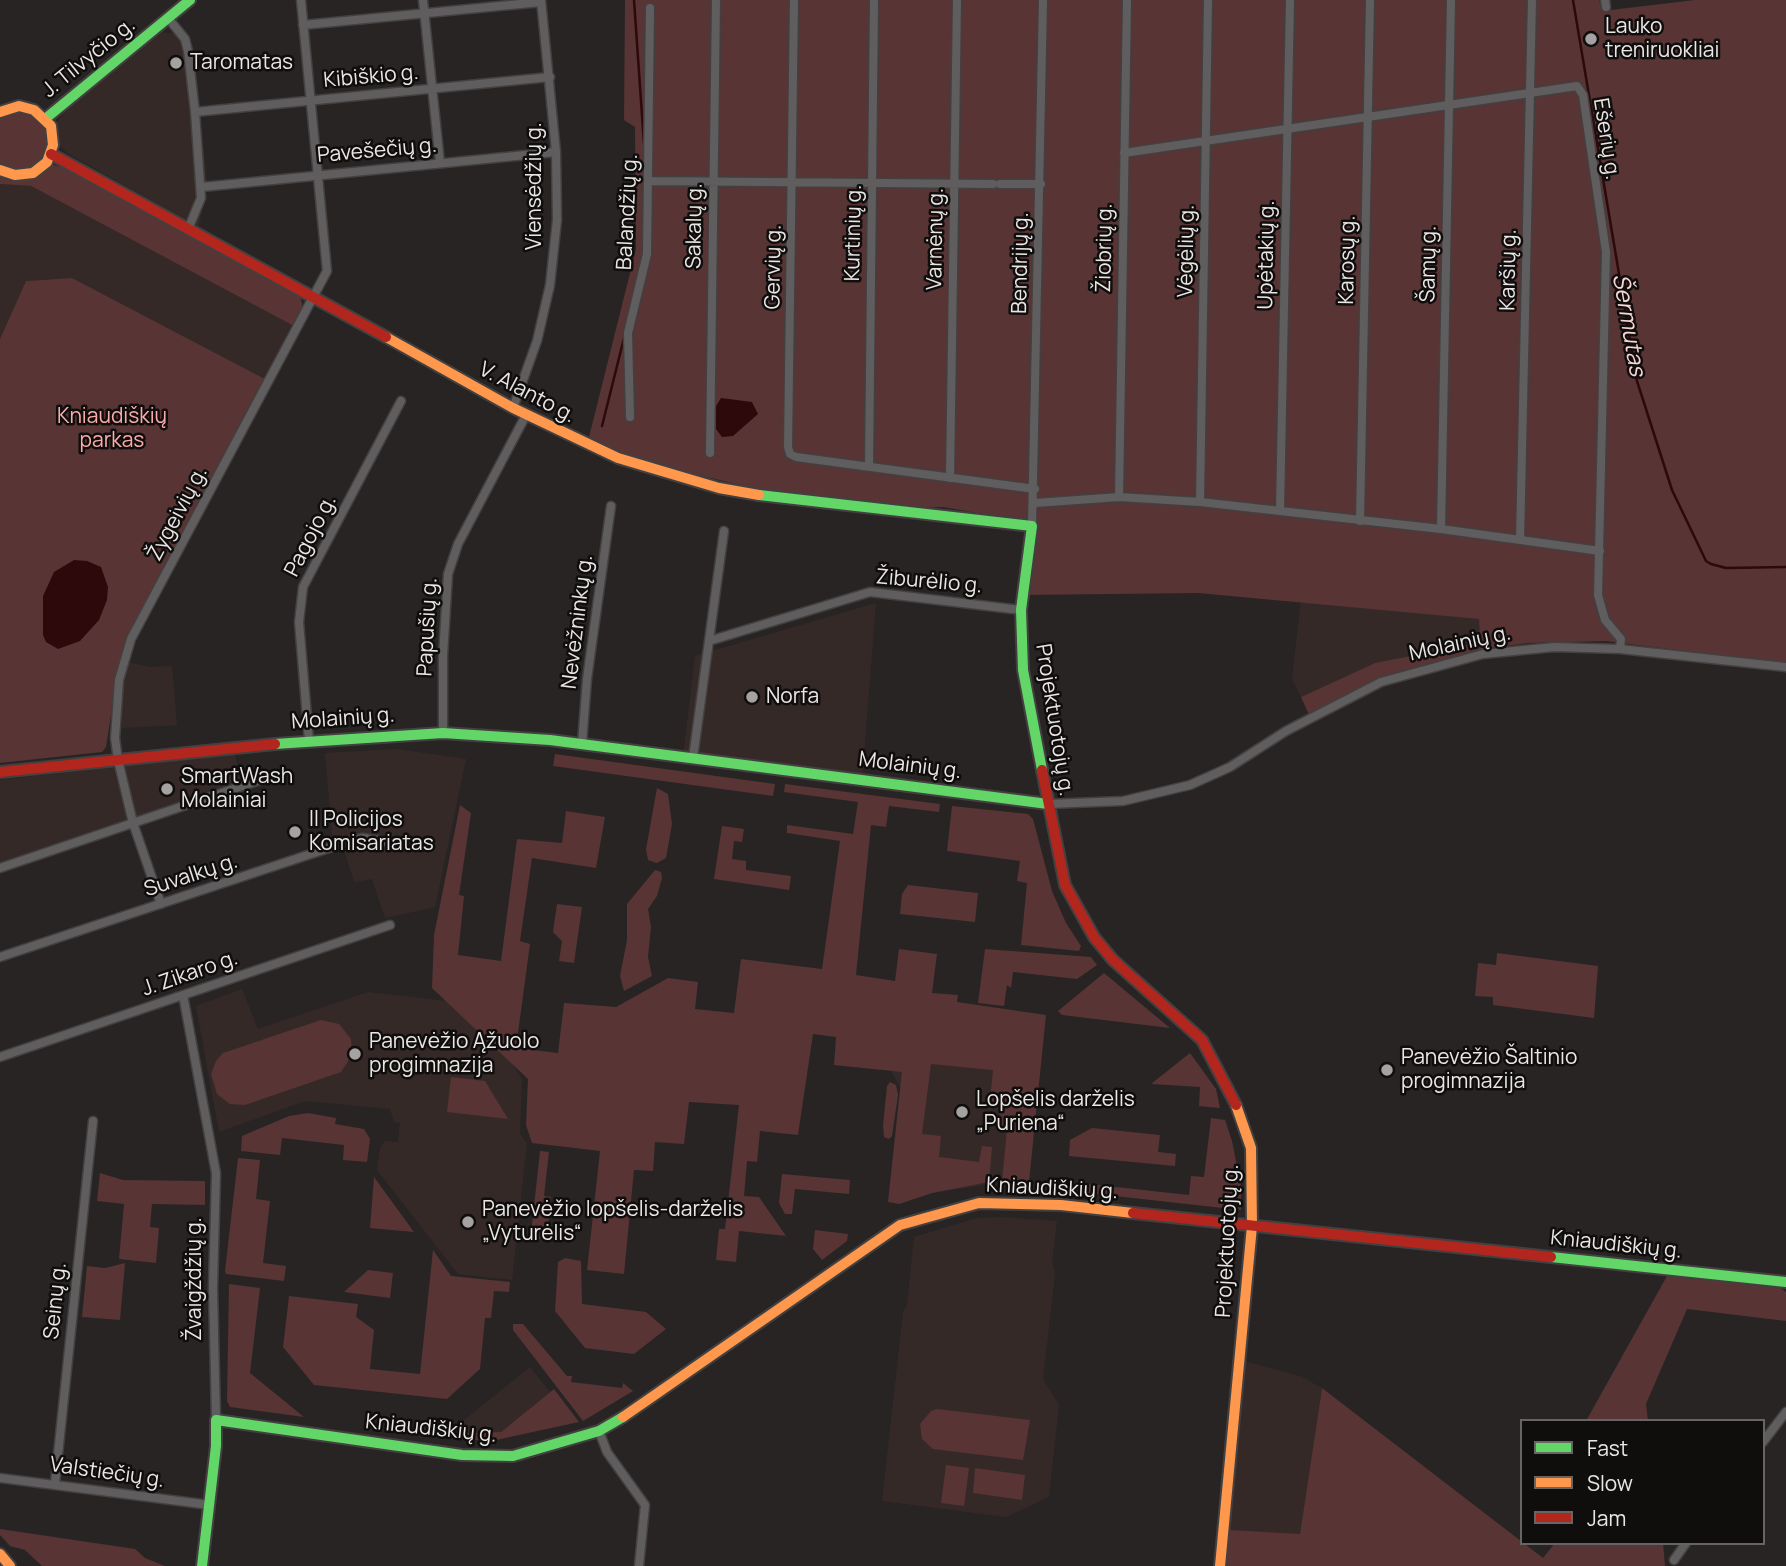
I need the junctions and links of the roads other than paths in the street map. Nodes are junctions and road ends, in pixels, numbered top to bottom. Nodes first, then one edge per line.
1 (190, 0) edge
2 (301, 0) edge
3 (423, 0) edge
4 (716, 0) edge
5 (794, 0) edge
6 (874, 0) edge
7 (957, 0) edge
8 (1043, 0) edge
9 (1127, 0) edge
10 (1208, 0) edge
11 (1290, 0) edge
12 (1370, 0) edge
13 (1451, 0) edge
14 (1532, 0) edge
15 (541, 1) edge
16 (650, 8) dead end
17 (424, 14) junction
18 (169, 18) junction
19 (303, 25) junction
20 (550, 77) junction
21 (432, 89) junction
22 (1531, 92) junction
23 (312, 100) junction
24 (1449, 103) junction
25 (0, 112) edge
26 (195, 112) junction
27 (1369, 115) junction
28 (46, 119) junction
29 (1288, 128) junction
30 (1206, 140) junction
31 (556, 152) junction
32 (1124, 153) junction
33 (51, 154) junction
34 (440, 163) junction
35 (0, 170) edge
36 (319, 174) junction
37 (649, 181) junction
38 (713, 182) junction
39 (793, 182) junction
40 (872, 182) junction
41 (955, 184) junction
42 (1041, 184) junction
43 (202, 187) junction
44 (189, 227) junction
45 (314, 297) junction
46 (401, 401) dead end
47 (513, 408) junction
48 (526, 415) junction
49 (630, 417) dead end
50 (710, 453) dead end
51 (869, 466) junction
52 (950, 478) junction
53 (1035, 488) junction
54 (1119, 497) junction
55 (1200, 502) junction
56 (1035, 503) junction
57 (611, 506) dead end
58 (1280, 511) junction
59 (1360, 521) junction
60 (1032, 526) junction
61 (1441, 529) junction
62 (724, 531) dead end
63 (1520, 540) junction
64 (1600, 551) junction
65 (1021, 610) junction
66 (709, 641) junction
67 (1620, 649) junction
68 (1786, 667) edge
69 (443, 733) junction
70 (309, 741) junction
71 (582, 744) junction
72 (693, 758) junction
73 (118, 760) junction
74 (0, 772) edge
75 (263, 779) dead end
76 (1048, 804) junction
77 (133, 823) junction
78 (394, 844) dead end
79 (0, 868) edge
80 (162, 904) junction
81 (390, 925) dead end
82 (0, 957) edge
83 (183, 995) junction
84 (0, 1057) edge
85 (93, 1121) dead end
86 (1252, 1226) junction
87 (1786, 1282) edge
88 (1786, 1412) edge
89 (216, 1420) junction
90 (599, 1431) junction
91 (1765, 1439) edge
92 (0, 1478) edge
93 (55, 1483) junction
94 (210, 1505) junction
95 (1685, 1545) edge
96 (0, 1554) edge
97 (1674, 1560) dead end
98 (10, 1566) edge
99 (202, 1566) edge
100 (639, 1566) edge
101 (1220, 1566) edge

1 - 18 main road, J. Tilvyčio g.
2 - 19 street, Žygeivių g.
3 - 17 street
4 - 38 street, Sakalų g.
5 - 39 street, Gervių g.
6 - 40 street, Kurtinių g.
7 - 41 street, Varnėnų g.
8 - 42 street, Bendrijų g.
9 - 32 street, Žiobrių g.
10 - 30 street, Vėgėlių g.
11 - 29 street, Upėtakių g.
12 - 27 street, Karosų g.
13 - 24 street, Šamų g.
14 - 22 street, Karšių g.
15 - 17 street
15 - 20 street, Viensėdžių g.
16 - 37 street, Balandžių g.
17 - 19 street
17 - 21 street
18 - 26 street
18 - 28 main road, J. Tilvyčio g.
19 - 23 street, Žygeivių g.
20 - 21 street, Kibiškio g.
20 - 31 street, Viensėdžių g.
21 - 23 street, Kibiškio g.
21 - 34 street
22 - 24 street, Ešerių g.
22 - 63 street, Karšių g.
22 - 64 street, Ešerių g.
23 - 26 street, Kibiškio g.
23 - 36 street, Žygeivių g.
24 - 27 street, Ešerių g.
24 - 61 street, Šamų g.
25 - 28 main road
26 - 43 street
27 - 29 street, Ešerių g.
27 - 59 street, Karosų g.
28 - 33 main road
29 - 30 street, Ešerių g.
29 - 58 street, Upėtakių g.
30 - 32 street, Ešerių g.
30 - 55 street, Vėgėlių g.
31 - 34 street, Pavešečių g.
31 - 47 street, Viensėdžių g.
32 - 54 street, Žiobrių g.
33 - 35 main road
33 - 44 main road, V. Alanto g.
34 - 36 street, Pavešečių g.
36 - 43 street, Pavešečių g.
36 - 45 street, Žygeivių g.
37 - 38 street
37 - 49 street, Balandžių g.
38 - 39 street
38 - 50 street, Sakalų g.
39 - 40 street
39 - 51 street, Gervių g.
40 - 41 street
40 - 51 street, Kurtinių g.
41 - 42 street
41 - 52 street, Varnėnų g.
42 - 53 street, Bendrijų g.
43 - 44 street
44 - 45 main road, V. Alanto g.
45 - 47 main road, V. Alanto g.
45 - 73 street, Žygeivių g.
46 - 70 street, Pagojo g.
47 - 48 main road, V. Alanto g.
48 - 60 main road, V. Alanto g.
48 - 69 street, Papušių g.
51 - 52 street, Gervių g.
52 - 53 street, Gervių g.
53 - 56 street, Bendrijų g.
54 - 55 street
54 - 56 street
55 - 58 street
56 - 60 street, Bendrijų g.
57 - 71 street, Nevėžninkų g.
58 - 59 street
59 - 61 street
60 - 65 main road, Projektuotojų g.
61 - 63 street
62 - 66 street
63 - 64 street
64 - 67 street, Ešerių g.
65 - 66 street, Žiburėlio g.
65 - 76 main road, Projektuotojų g.
66 - 72 street
67 - 68 street, Molainių g.
67 - 76 street, Molainių g.
69 - 70 main road, Molainių g.
69 - 71 main road, Molainių g.
70 - 73 main road, Molainių g.
71 - 72 main road, Molainių g.
72 - 76 main road, Molainių g.
73 - 74 main road, Molainių g.
73 - 77 street, Žygeivių g.
75 - 77 street
76 - 86 main road, Projektuotojų g.
77 - 79 street
77 - 80 street, Žygeivių g.
78 - 80 street, Suvalkų g.
80 - 82 street, Suvalkų g.
81 - 83 street, J. Zikaro g.
83 - 84 street, J. Zikaro g.
83 - 89 street, Žvaigždžių g.
85 - 93 street, Seinų g.
86 - 87 main road, Kniaudiškių g.
86 - 90 main road, Kniaudiškių g.
86 - 101 main road, Projektuotojų g.
88 - 91 street
89 - 90 main road, Kniaudiškių g.
89 - 94 main road, Žvaigždžių g.
90 - 100 street
92 - 93 street, Valstiečių g.
93 - 94 street, Valstiečių g.
94 - 99 main road, Žvaigždžių g.
95 - 97 street
96 - 98 main road

